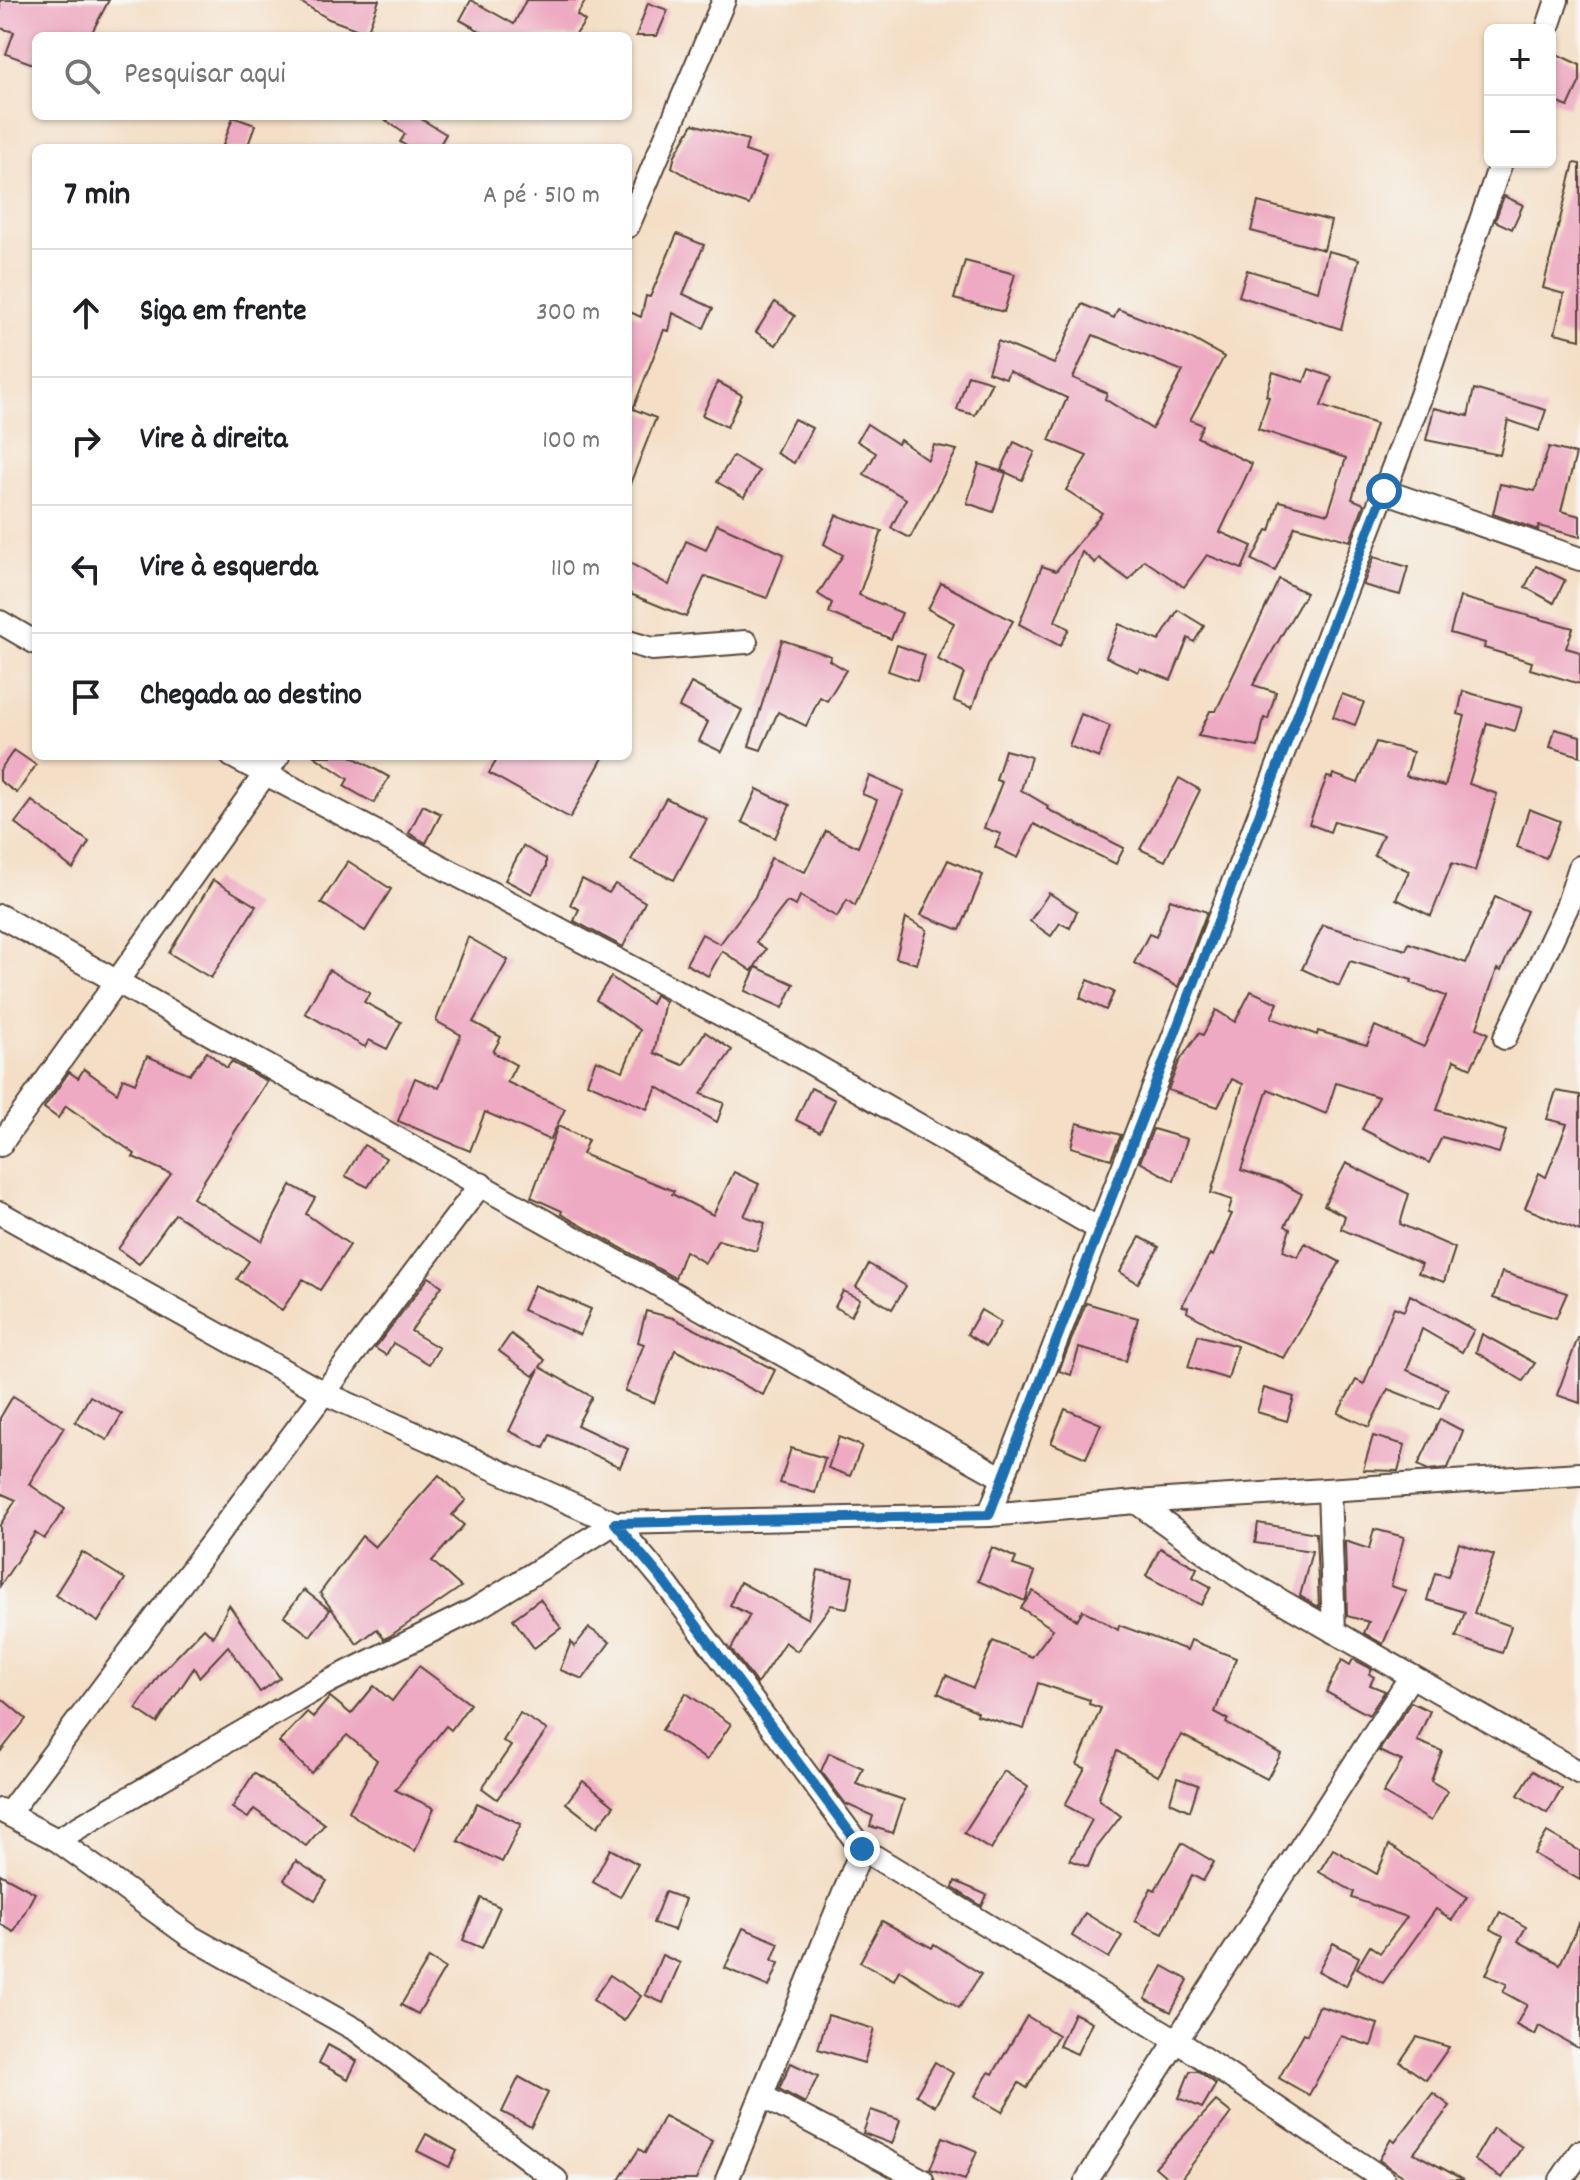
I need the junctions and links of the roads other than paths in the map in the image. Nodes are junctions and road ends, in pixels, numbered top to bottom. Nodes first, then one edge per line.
1 (724, 0) edge
2 (1557, 0) edge
3 (1549, 24) edge
4 (1499, 168) edge
5 (632, 217) edge
6 (1384, 491) junction
7 (1580, 559) edge
8 (0, 622) edge
9 (32, 641) edge
10 (746, 642) dead end
11 (632, 643) edge
12 (239, 760) edge
13 (276, 760) edge
14 (266, 776) junction
15 (1580, 867) edge
16 (0, 916) edge
17 (118, 983) junction
18 (1505, 1038) dead end
19 (0, 1145) edge
20 (481, 1184) junction
21 (0, 1213) edge
22 (1099, 1229) junction
23 (322, 1392) junction
24 (1580, 1474) edge
25 (1003, 1478) junction
26 (1329, 1490) junction
27 (1136, 1502) junction
28 (989, 1515) junction
29 (615, 1523) junction
30 (1334, 1632) junction
31 (1411, 1676) junction
32 (1580, 1773) edge
33 (4, 1812) edge
34 (57, 1840) junction
35 (862, 1849) junction
36 (1176, 2040) junction
37 (762, 2096) junction
38 (1580, 2152) edge
39 (556, 2180) edge
40 (727, 2180) edge
41 (922, 2180) edge
42 (1087, 2180) edge
43 (1384, 2180) edge
44 (1561, 2180) edge

1 - 5 street
2 - 3 street
4 - 6 street
6 - 7 street
6 - 22 street
8 - 9 street
10 - 11 street
12 - 14 street
13 - 14 street
14 - 17 street
14 - 22 street
15 - 18 street
16 - 17 street
17 - 19 street
17 - 20 street
20 - 23 street
20 - 25 street
21 - 23 street
22 - 25 street
23 - 29 street
23 - 33 street
24 - 26 street
25 - 28 street
26 - 27 street
26 - 30 street
27 - 28 street
27 - 30 street
28 - 29 street
29 - 34 street
29 - 35 street
30 - 31 street
31 - 32 street
31 - 36 street
33 - 34 street
34 - 39 street
35 - 36 street
35 - 37 street
36 - 42 street
36 - 43 street
37 - 40 street
37 - 41 street
38 - 44 street

